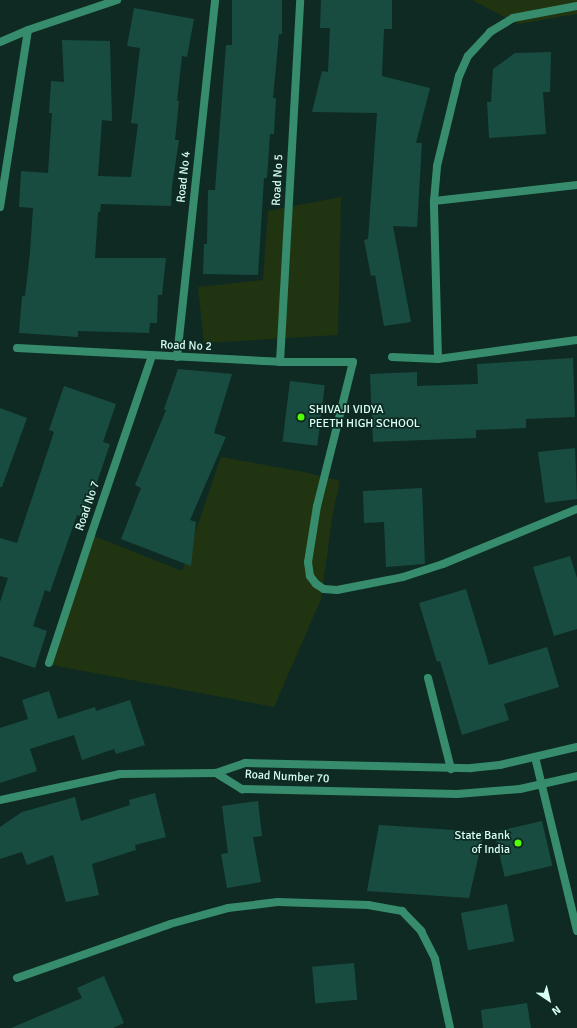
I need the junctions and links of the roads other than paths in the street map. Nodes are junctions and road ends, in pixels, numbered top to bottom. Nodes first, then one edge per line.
1 (117, 0) edge
2 (215, 0) edge
3 (300, 0) edge
4 (577, 6) edge
5 (28, 30) junction
6 (0, 42) edge
7 (577, 185) edge
8 (434, 201) junction
9 (0, 207) edge
10 (577, 340) edge
11 (17, 348) dead end
12 (152, 356) junction
13 (177, 357) junction
14 (392, 357) dead end
15 (438, 359) junction
16 (280, 362) junction
17 (577, 509) edge
18 (49, 663) dead end
19 (428, 678) dead end
20 (577, 747) edge
21 (535, 757) junction
22 (451, 769) junction
23 (216, 773) junction
24 (577, 776) edge
25 (542, 784) junction
26 (0, 800) edge
27 (577, 931) edge
28 (17, 978) dead end
29 (450, 1028) edge

1 - 5 street
2 - 13 street, Road No 4
3 - 16 street, Road No 5
4 - 8 street
5 - 6 street
5 - 9 street
7 - 8 street
8 - 15 street
10 - 15 street
11 - 12 street, Road No 2
12 - 13 street, Road No 2
12 - 18 street, Road No 7
13 - 16 street, Road No 2
14 - 15 street
16 - 17 street, Road No 2
19 - 22 street
20 - 21 street
21 - 22 street
21 - 25 street
22 - 23 street
23 - 25 street, Road Number 70
23 - 26 street
24 - 25 street, Road Number 70
25 - 27 street
28 - 29 street

